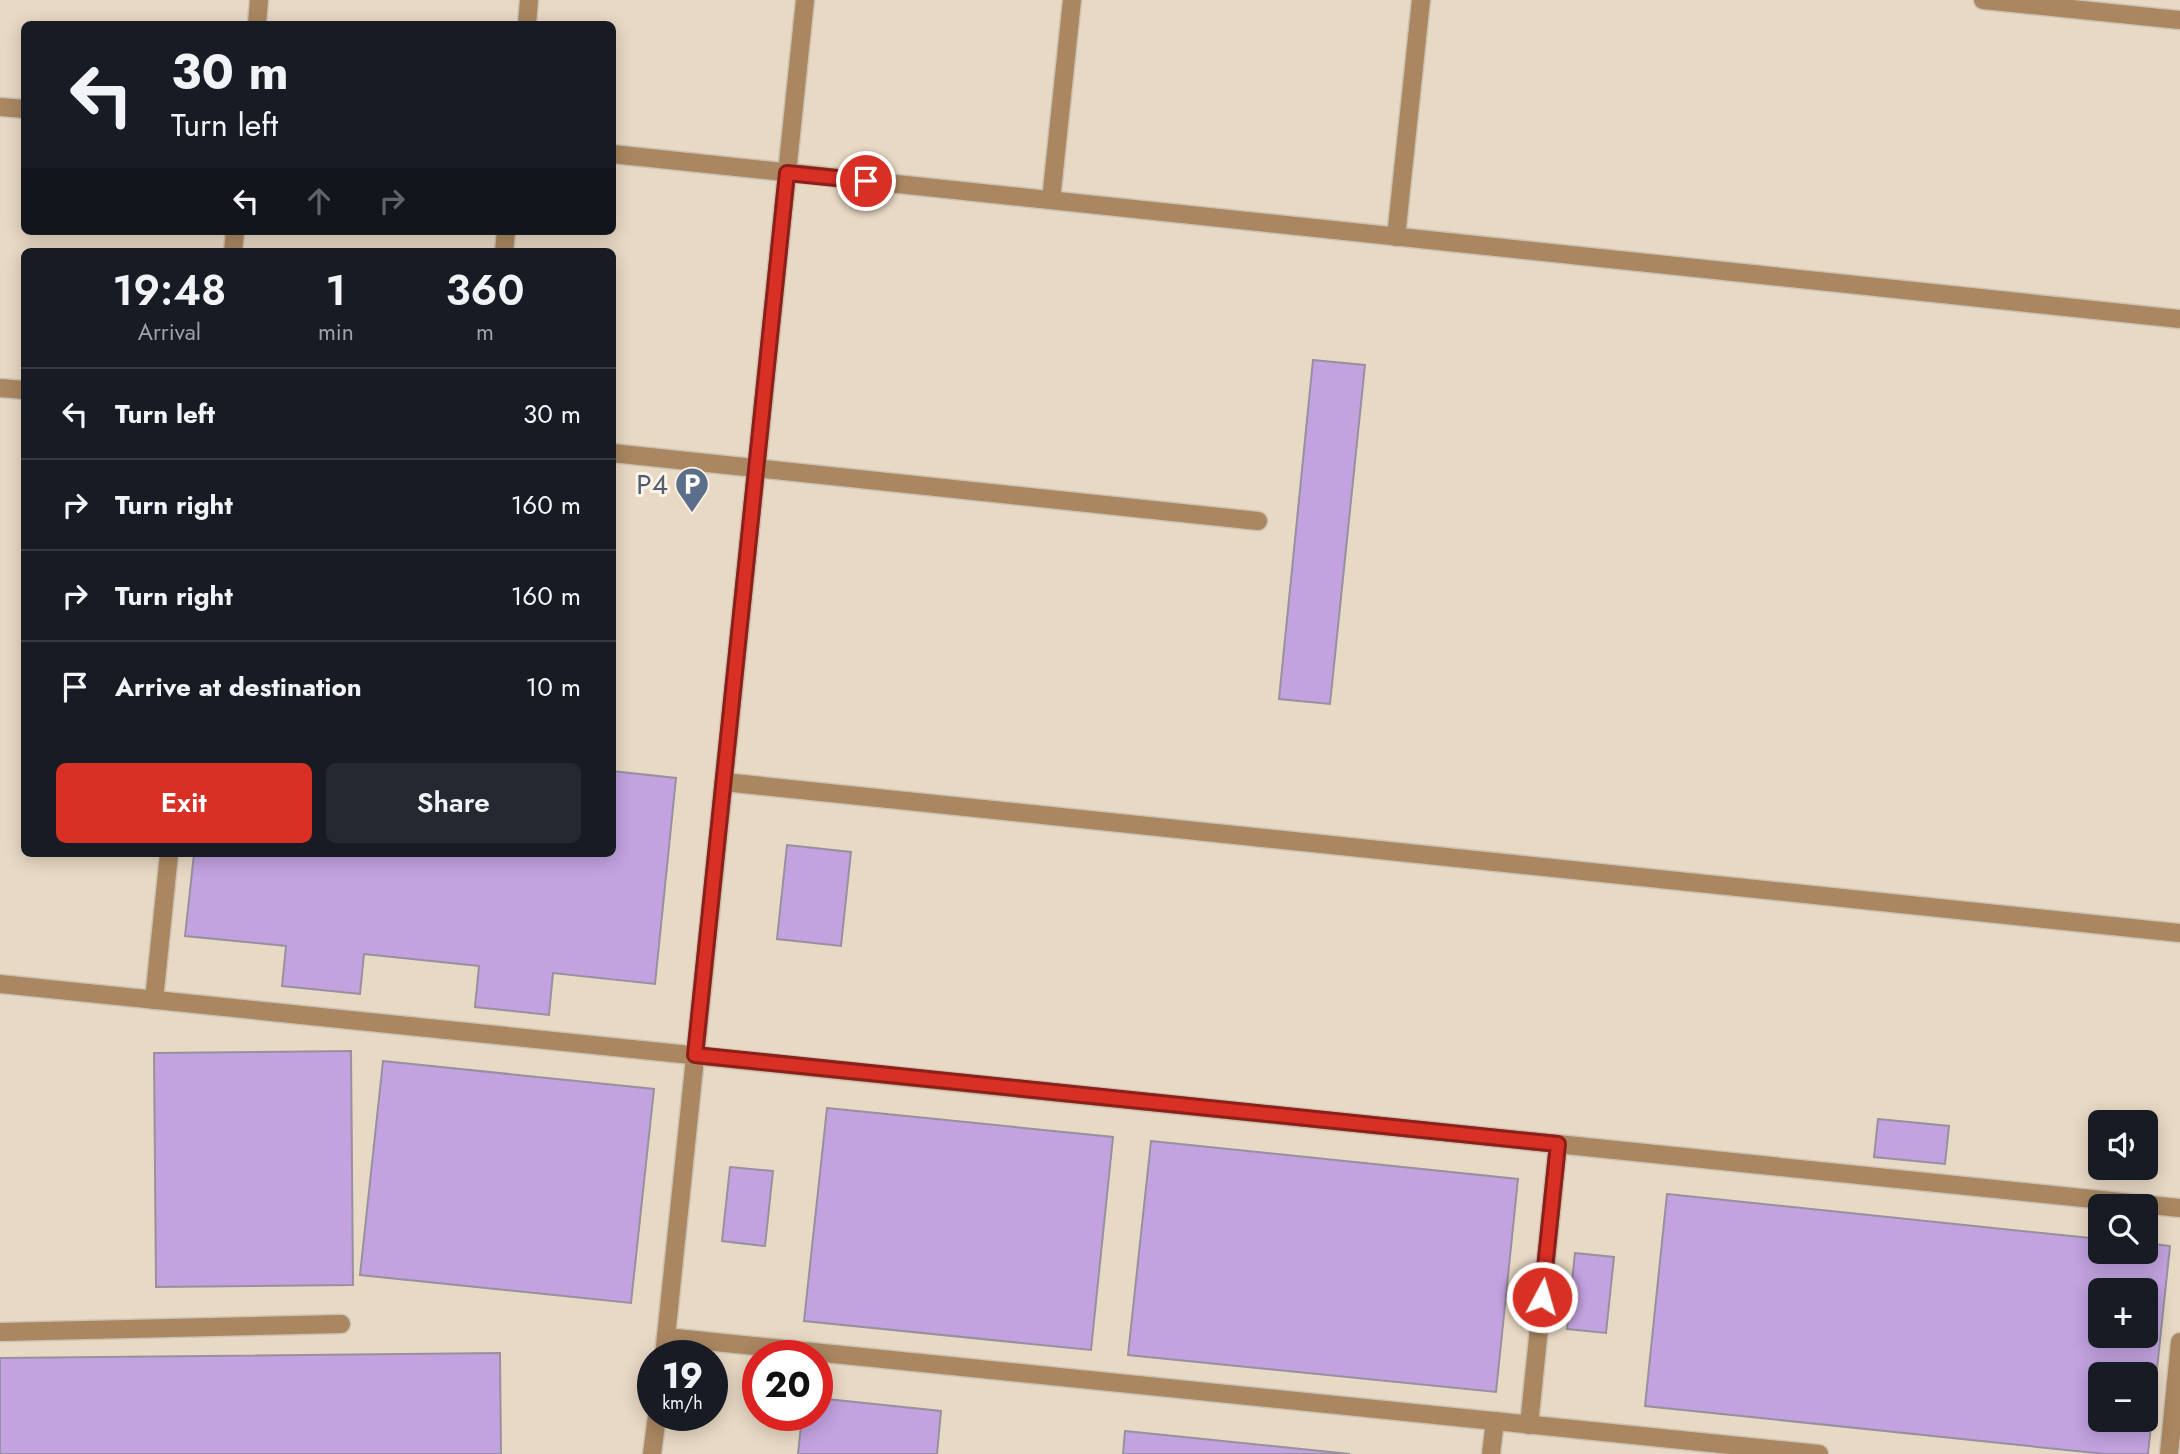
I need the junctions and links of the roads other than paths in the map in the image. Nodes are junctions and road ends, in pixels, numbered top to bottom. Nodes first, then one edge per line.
1 (259, 0) edge
2 (529, 0) edge
3 (805, 0) edge
4 (1072, 0) edge
5 (1421, 0) edge
6 (1983, 0) edge
7 (2180, 20) edge
8 (257, 21) edge
9 (527, 21) edge
10 (0, 107) edge
11 (21, 109) edge
12 (616, 154) edge
13 (787, 173) junction
14 (1051, 200) junction
15 (1396, 237) junction
16 (2180, 319) edge
17 (0, 388) edge
18 (21, 390) edge
19 (616, 453) edge
20 (757, 468) junction
21 (1258, 521) dead end
22 (724, 782) junction
23 (169, 857) edge
24 (2180, 933) edge
25 (0, 984) edge
26 (154, 1000) junction
27 (695, 1055) junction
28 (1558, 1144) junction
29 (2180, 1208) edge
30 (341, 1324) dead end
31 (0, 1332) edge
32 (666, 1337) junction
33 (666, 1340) edge
34 (2180, 1342) edge
35 (1494, 1421) junction
36 (1529, 1424) junction
37 (655, 1431) edge
38 (652, 1454) edge
39 (1491, 1454) edge
40 (1819, 1454) edge
41 (2169, 1454) edge

1 - 8 lane
2 - 9 lane
3 - 13 lane
4 - 14 lane
5 - 15 lane
6 - 7 lane
10 - 11 lane
12 - 13 lane
13 - 14 lane
13 - 20 lane
14 - 15 lane
15 - 16 lane
17 - 18 lane
19 - 20 lane
20 - 21 lane
20 - 22 lane
22 - 24 lane
22 - 27 lane
23 - 26 lane
25 - 26 lane
26 - 27 lane
27 - 28 lane
27 - 32 lane
28 - 29 lane
28 - 36 lane
30 - 31 lane
32 - 33 lane
32 - 35 lane
34 - 41 lane
35 - 36 lane
35 - 39 lane
36 - 40 lane
37 - 38 lane

